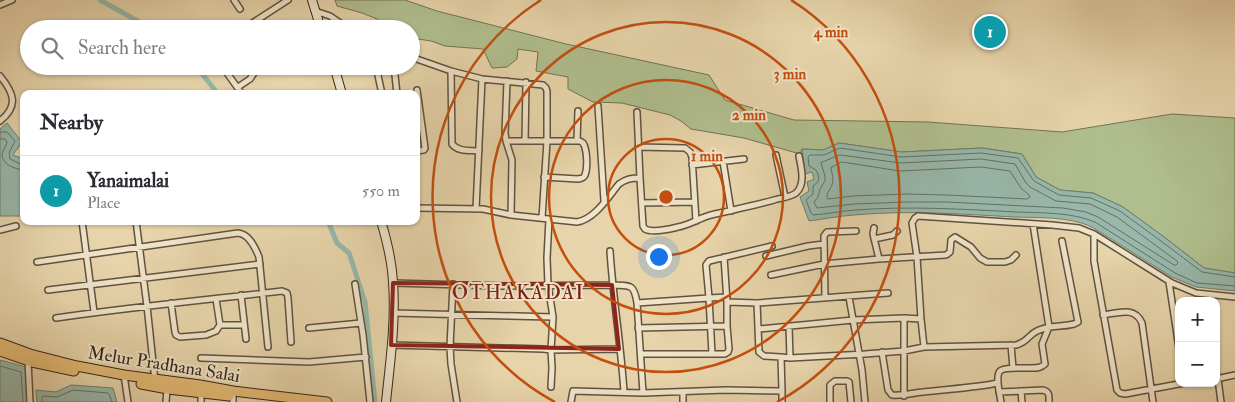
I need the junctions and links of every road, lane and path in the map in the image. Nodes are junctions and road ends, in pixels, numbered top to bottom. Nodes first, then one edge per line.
1 (12, 0) edge
2 (234, 0) edge
3 (288, 0) edge
4 (312, 0) edge
5 (0, 5) edge
6 (240, 9) dead end
7 (315, 11) junction
8 (257, 20) edge
9 (318, 20) edge
10 (336, 20) edge
11 (420, 61) edge
12 (451, 71) junction
13 (229, 75) edge
14 (252, 75) edge
15 (337, 75) edge
16 (378, 75) edge
17 (394, 75) edge
18 (0, 76) edge
19 (482, 79) junction
20 (507, 81) junction
21 (526, 82) junction
22 (238, 87) junction
23 (240, 90) edge
24 (341, 90) edge
25 (381, 90) edge
26 (396, 90) edge
27 (598, 106) dead end
28 (578, 111) dead end
29 (637, 112) dead end
30 (420, 115) edge
31 (0, 121) edge
32 (506, 141) junction
33 (525, 141) junction
34 (547, 141) junction
35 (577, 141) junction
36 (638, 147) junction
37 (479, 150) junction
38 (420, 151) edge
39 (776, 156) dead end
40 (799, 156) dead end
41 (744, 159) dead end
42 (723, 161) junction
43 (692, 165) junction
44 (544, 177) junction
45 (640, 178) junction
46 (784, 197) junction
47 (604, 202) junction
48 (694, 202) junction
49 (642, 203) junction
50 (420, 208) edge
51 (476, 209) junction
52 (731, 211) junction
53 (511, 215) junction
54 (542, 218) junction
55 (549, 218) junction
56 (696, 221) junction
57 (1033, 224) junction
58 (82, 225) edge
59 (136, 225) edge
60 (382, 225) edge
61 (16, 226) dead end
62 (874, 228) dead end
63 (0, 230) edge
64 (856, 230) dead end
65 (897, 231) dead end
66 (1094, 234) junction
67 (874, 238) junction
68 (1062, 241) dead end
69 (824, 244) junction
70 (139, 246) junction
71 (772, 246) dead end
72 (610, 251) dead end
73 (86, 255) junction
74 (1016, 255) dead end
75 (766, 256) dead end
76 (724, 257) junction
77 (917, 257) junction
78 (879, 259) junction
79 (37, 262) dead end
80 (260, 264) junction
81 (824, 264) junction
82 (770, 275) dead end
83 (143, 278) junction
84 (1169, 282) junction
85 (393, 283) junction
86 (90, 284) junction
87 (355, 284) dead end
88 (453, 284) junction
89 (548, 285) junction
90 (612, 285) junction
91 (48, 290) dead end
92 (263, 293) junction
93 (888, 293) dead end
94 (242, 296) junction
95 (849, 297) junction
96 (1235, 297) edge
97 (709, 298) junction
98 (825, 298) junction
99 (216, 299) junction
100 (727, 299) junction
101 (171, 303) junction
102 (637, 303) junction
103 (757, 303) junction
104 (147, 306) junction
105 (94, 312) junction
106 (393, 313) junction
107 (452, 315) junction
108 (1104, 315) junction
109 (553, 317) junction
110 (56, 318) dead end
111 (904, 318) junction
112 (921, 319) junction
113 (853, 320) junction
114 (362, 323) junction
115 (220, 325) junction
116 (244, 325) junction
117 (727, 326) junction
118 (789, 326) junction
119 (711, 327) junction
120 (1049, 327) junction
121 (309, 328) dead end
122 (638, 328) junction
123 (759, 329) junction
124 (246, 339) dead end
125 (292, 342) dead end
126 (1178, 342) edge
127 (0, 343) edge
128 (391, 345) junction
129 (1011, 345) junction
130 (268, 347) dead end
131 (450, 347) junction
132 (924, 347) junction
133 (620, 349) junction
134 (551, 350) junction
135 (0, 351) edge
136 (904, 351) junction
137 (882, 352) junction
138 (641, 354) junction
139 (712, 354) junction
140 (859, 354) junction
141 (366, 357) junction
142 (780, 357) junction
143 (201, 358) dead end
144 (790, 358) junction
145 (28, 361) junction
146 (1013, 368) junction
147 (1235, 375) edge
148 (125, 378) junction
149 (1220, 378) edge
150 (155, 383) junction
151 (998, 383) junction
152 (1175, 385) edge
153 (551, 387) dead end
154 (1218, 387) edge
155 (167, 389) junction
156 (1151, 389) junction
157 (782, 391) junction
158 (1021, 391) junction
159 (624, 392) junction
160 (683, 392) junction
161 (999, 392) junction
162 (643, 393) junction
163 (904, 396) junction
164 (201, 397) edge
165 (233, 397) edge
166 (30, 402) edge
167 (128, 402) edge
168 (166, 402) edge
169 (282, 402) edge
170 (327, 402) edge
171 (370, 402) edge
172 (386, 402) edge
173 (457, 402) edge
174 (571, 402) edge
175 (683, 402) edge
176 (782, 402) edge
177 (830, 402) edge
178 (851, 402) edge
179 (865, 402) edge
180 (1001, 402) edge
181 (1022, 402) edge
182 (1049, 402) edge
183 (1153, 402) edge
184 (1221, 402) edge

1 - 5 street
2 - 6 street
3 - 8 street
4 - 7 main road
7 - 9 main road
7 - 10 street
11 - 12 street
12 - 19 street
12 - 37 street
13 - 22 street
14 - 22 street
15 - 24 main road
16 - 25 street
17 - 26 street
18 - 31 street
19 - 20 street
19 - 37 street
20 - 21 street
20 - 32 street
21 - 33 street
21 - 34 street
22 - 23 street
27 - 47 street
28 - 35 street
29 - 36 street
30 - 38 street
32 - 33 street
32 - 53 street
33 - 34 street
34 - 35 street
34 - 44 street
35 - 44 street
36 - 43 street
36 - 45 street
37 - 51 street
39 - 46 street
40 - 46 street
41 - 42 street
42 - 43 street
42 - 52 street
43 - 48 street
44 - 54 street
45 - 47 street
45 - 49 street
46 - 52 street
47 - 55 street
48 - 49 street
48 - 56 street
49 - 56 street
50 - 51 street
51 - 53 street
52 - 56 street
53 - 54 street
54 - 55 street
55 - 89 street
57 - 66 street
57 - 77 street
57 - 120 street
58 - 73 street
59 - 70 street
60 - 85 main road
61 - 63 street
62 - 67 street
64 - 69 street
65 - 67 street
66 - 84 street
66 - 108 street
67 - 78 street
68 - 120 street
69 - 75 street
69 - 81 street
70 - 73 street
70 - 80 street
70 - 83 street
71 - 76 street
72 - 90 street
73 - 79 street
73 - 86 street
74 - 77 street
76 - 97 street
76 - 100 street
77 - 78 street
77 - 112 street
78 - 81 street
80 - 83 street
80 - 92 street
81 - 82 street
81 - 98 street
83 - 86 street
83 - 104 street
84 - 96 street
84 - 126 street
85 - 88 street
85 - 106 main road
86 - 91 street
86 - 105 street
87 - 114 street
88 - 89 street
88 - 107 street
89 - 90 street
89 - 109 street
90 - 102 street
90 - 133 street
92 - 94 street
92 - 125 street
92 - 130 street
93 - 95 street
94 - 99 street
94 - 116 street
95 - 98 street
95 - 113 street
97 - 100 street
97 - 102 street
97 - 119 street
98 - 103 street
99 - 101 street
99 - 115 street
100 - 103 street
100 - 117 street
101 - 104 street
101 - 115 street
102 - 122 street
103 - 123 street
104 - 105 street
104 - 150 street
105 - 110 street
106 - 107 street
106 - 128 main road
107 - 109 street
107 - 131 street
108 - 156 street
108 - 156 street
109 - 134 street
111 - 112 street
111 - 113 street
111 - 136 street
112 - 132 street
113 - 118 street
113 - 140 street
114 - 121 street
114 - 141 street
115 - 116 street
116 - 124 street
117 - 119 street
117 - 139 street
118 - 123 street
118 - 144 street
119 - 122 street
119 - 139 street
120 - 129 street
120 - 146 street
122 - 138 street
123 - 142 street
127 - 148 main road, Melur Pradhana Salai
128 - 131 street
128 - 172 main road
129 - 132 street
129 - 146 street
131 - 134 street
131 - 173 street
132 - 136 street
133 - 134 street
133 - 159 street
134 - 153 street
135 - 145 main road, Melur Pradhana Salai
136 - 137 street
136 - 163 street
137 - 140 street
137 - 163 street
138 - 139 street
138 - 162 street
140 - 144 street
140 - 179 street
141 - 143 street
141 - 171 street
142 - 144 street
142 - 157 street
145 - 148 main road, Melur Pradhana Salai
145 - 166 street
146 - 151 street
147 - 149 street
148 - 150 main road, Melur Pradhana Salai
148 - 167 street
150 - 155 main road, Melur Pradhana Salai
150 - 165 main road, Melur Pradhana Salai
151 - 161 street
151 - 163 street
152 - 156 street
154 - 184 street
155 - 164 main road, Melur Pradhana Salai
155 - 168 street
156 - 183 street
157 - 160 street
157 - 176 street
158 - 161 street
158 - 181 street
158 - 182 street
159 - 162 street
159 - 174 street
160 - 162 street
160 - 175 street
161 - 180 street
164 - 165 main road, Melur Pradhana Salai
165 - 169 main road, Melur Pradhana Salai
165 - 170 main road, Melur Pradhana Salai
177 - 178 street

